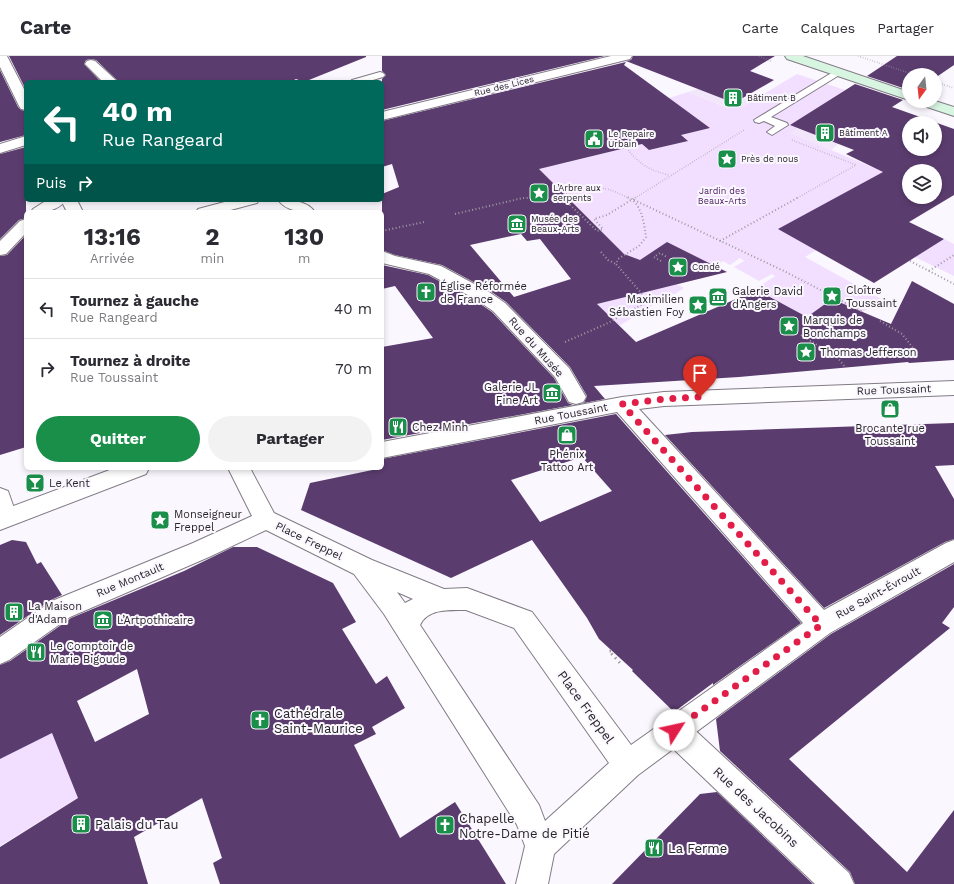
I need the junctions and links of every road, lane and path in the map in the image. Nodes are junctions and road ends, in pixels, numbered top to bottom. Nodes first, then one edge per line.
1 (1, 56) edge
2 (626, 56) edge
3 (791, 56) edge
4 (822, 56) edge
5 (858, 56) edge
6 (91, 64) dead end
7 (902, 71) edge
8 (838, 72) junction
9 (380, 75) dead end
10 (109, 80) edge
11 (362, 80) edge
12 (902, 83) edge
13 (942, 84) edge
14 (954, 88) edge
15 (902, 94) edge
16 (942, 96) edge
17 (954, 100) edge
18 (24, 102) edge
19 (942, 108) edge
20 (954, 112) edge
21 (384, 116) edge
22 (761, 119) junction
23 (772, 132) joint
24 (24, 141) edge
25 (627, 148) dead end
26 (0, 149) edge
27 (670, 176) junction
28 (564, 194) dead end
29 (558, 196) dead end
30 (550, 199) junction
31 (632, 199) junction
32 (55, 202) edge
33 (247, 202) edge
34 (290, 202) edge
35 (42, 210) edge
36 (230, 210) edge
37 (304, 210) edge
38 (455, 214) dead end
39 (424, 222) dead end
40 (24, 226) edge
41 (384, 231) edge
42 (720, 241) junction
43 (0, 250) edge
44 (601, 252) dead end
45 (954, 255) edge
46 (384, 257) edge
47 (667, 257) dead end
48 (661, 261) dead end
49 (910, 261) dead end
50 (616, 264) junction
51 (929, 271) junction
52 (954, 284) edge
53 (863, 312) dead end
54 (880, 321) dead end
55 (801, 335) dead end
56 (571, 340) dead end
57 (918, 353) dead end
58 (845, 367) dead end
59 (954, 388) edge
60 (576, 397) dead end
61 (622, 404) junction
62 (384, 450) edge
63 (131, 470) edge
64 (240, 470) edge
65 (1, 509) edge
66 (266, 520) junction
67 (954, 550) edge
68 (363, 567) junction
69 (443, 600) junction
70 (821, 625) junction
71 (406, 626) junction
72 (611, 651) dead end
73 (0, 652) edge
74 (621, 664) dead end
75 (674, 730) junction
76 (628, 765) junction
77 (540, 846) junction
78 (532, 884) edge
79 (838, 884) edge

1 - 18 street
2 - 21 street, Rue des Lices
3 - 8 main road
4 - 12 main road
5 - 7 path
6 - 10 street
8 - 15 main road
8 - 22 lane
9 - 11 lane
13 - 14 path
16 - 17 main road
19 - 20 main road
22 - 23 lane
22 - 27 path
23 - 42 path
24 - 26 street
25 - 27 path
27 - 31 path
28 - 31 path
29 - 30 path
30 - 31 path
30 - 38 path
31 - 42 path
31 - 50 path
32 - 35 street
33 - 36 street
34 - 37 street
39 - 41 path
40 - 43 street
42 - 53 path
44 - 50 path
45 - 51 path
46 - 60 street, Rue du Musée
47 - 48 path
49 - 51 path
50 - 56 path
51 - 52 path
54 - 57 path
55 - 58 path
59 - 61 street, Rue Toussaint
61 - 62 street, Rue Toussaint
61 - 70 street
63 - 65 street
64 - 66 street, Place Freppel
66 - 68 street, Place Freppel
66 - 73 street, Rue Montault
67 - 70 street, Rue Saint-Évroult
68 - 69 street, Place Freppel
68 - 71 street, Place Freppel
69 - 71 street, Place Freppel
69 - 76 street, Place Freppel
70 - 75 street, Rue Saint-Évroult
71 - 77 street, Place Freppel
72 - 74 path
75 - 76 street, Rue Saint-Évroult
75 - 79 street, Rue des Jacobins
76 - 77 street
77 - 78 street

